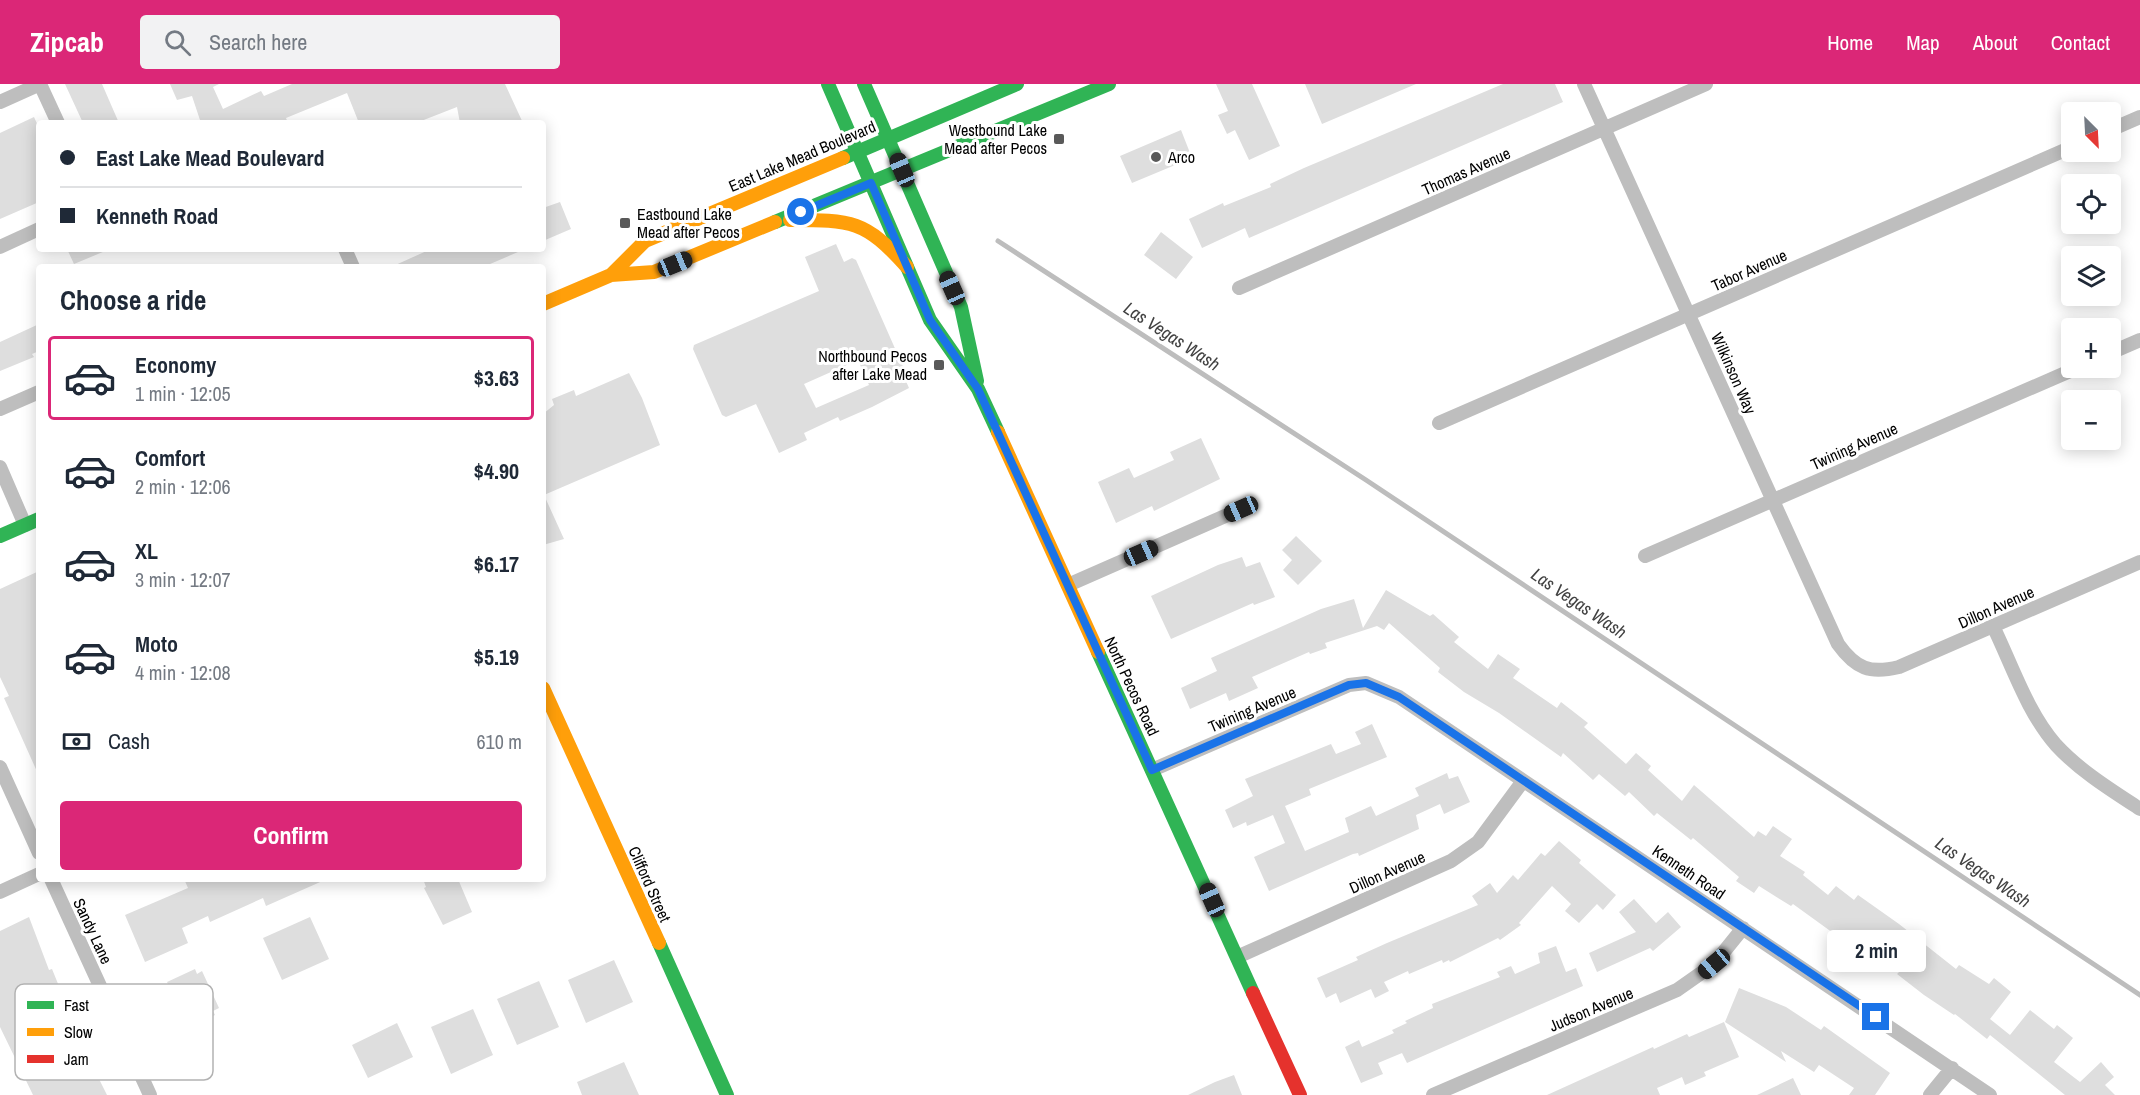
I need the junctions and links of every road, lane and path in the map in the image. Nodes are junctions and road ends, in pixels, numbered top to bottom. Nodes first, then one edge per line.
1 (40, 84) edge
2 (828, 84) edge
3 (864, 84) edge
4 (1017, 84) edge
5 (1108, 84) edge
6 (1584, 84) edge
7 (1706, 84) edge
8 (0, 102) edge
9 (2140, 117) edge
10 (57, 120) edge
11 (2121, 125) edge
12 (1604, 128) junction
13 (888, 138) junction
14 (857, 151) junction
15 (2061, 152) edge
16 (902, 170) junction
17 (871, 183) junction
18 (780, 220) junction
19 (36, 230) edge
20 (0, 247) edge
21 (907, 267) junction
22 (611, 274) junction
23 (1239, 288) dead end
24 (546, 303) edge
25 (1689, 314) junction
26 (2140, 340) edge
27 (2121, 348) edge
28 (2061, 375) edge
29 (978, 389) junction
30 (36, 393) edge
31 (0, 409) edge
32 (1439, 423) dead end
33 (0, 467) edge
34 (1773, 500) junction
35 (1241, 509) dead end
36 (36, 520) edge
37 (25, 525) junction
38 (0, 536) edge
39 (1645, 556) dead end
40 (2140, 562) edge
41 (1068, 585) junction
42 (1993, 626) junction
43 (1864, 668) joint
44 (1366, 683) joint
45 (546, 695) edge
46 (0, 767) edge
47 (1152, 770) junction
48 (1523, 780) junction
49 (2140, 809) edge
50 (36, 846) edge
51 (36, 875) edge
52 (52, 882) edge
53 (0, 892) edge
54 (1743, 928) junction
55 (1237, 957) junction
56 (99, 984) edge
57 (1952, 1068) junction
58 (143, 1080) edge
59 (150, 1095) edge
60 (727, 1095) edge
61 (1300, 1095) edge
62 (1433, 1095) edge
63 (1930, 1095) edge
64 (1990, 1095) edge

1 - 8 street
1 - 10 street
2 - 14 main road, North Pecos Road
3 - 13 main road, North Pecos Road
4 - 13 main road, East Lake Mead Boulevard
5 - 16 main road, East Lake Mead Boulevard
6 - 12 street, Wilkinson Way
7 - 12 street, Thomas Avenue
9 - 11 street
12 - 23 street, Thomas Avenue
12 - 25 street, Wilkinson Way
13 - 14 main road, East Lake Mead Boulevard
13 - 16 main road, North Pecos Road
14 - 17 main road, North Pecos Road
14 - 22 main road, East Lake Mead Boulevard
15 - 25 street, Tabor Avenue
16 - 17 main road, East Lake Mead Boulevard
16 - 29 main road, North Pecos Road
17 - 18 main road, East Lake Mead Boulevard
17 - 21 main road, North Pecos Road
18 - 21 main road
18 - 22 main road, East Lake Mead Boulevard
19 - 20 street
21 - 29 main road, North Pecos Road
22 - 24 main road, East Lake Mead Boulevard
25 - 32 street, Tabor Avenue
25 - 34 street, Wilkinson Way
26 - 27 street
28 - 34 street, Twining Avenue
29 - 41 main road, North Pecos Road
30 - 31 street
33 - 37 street
34 - 39 street, Twining Avenue
34 - 43 street, Wilkinson Way
35 - 41 street
36 - 37 main road
37 - 38 main road
40 - 42 street, Dillon Avenue
41 - 47 main road, North Pecos Road
42 - 43 street, Dillon Avenue
42 - 49 street
44 - 47 street, Twining Avenue
44 - 48 street, Kenneth Road
45 - 60 main road, Clifford Street
46 - 50 street
47 - 55 main road, North Pecos Road
48 - 54 street, Kenneth Road
48 - 55 street, Dillon Avenue
51 - 53 street
52 - 56 street, Sandy Lane
54 - 57 street, Kenneth Road
54 - 62 street, Judson Avenue
55 - 61 main road, North Pecos Road
57 - 63 street
57 - 64 street, Kenneth Road
58 - 59 street, Sandy Lane

